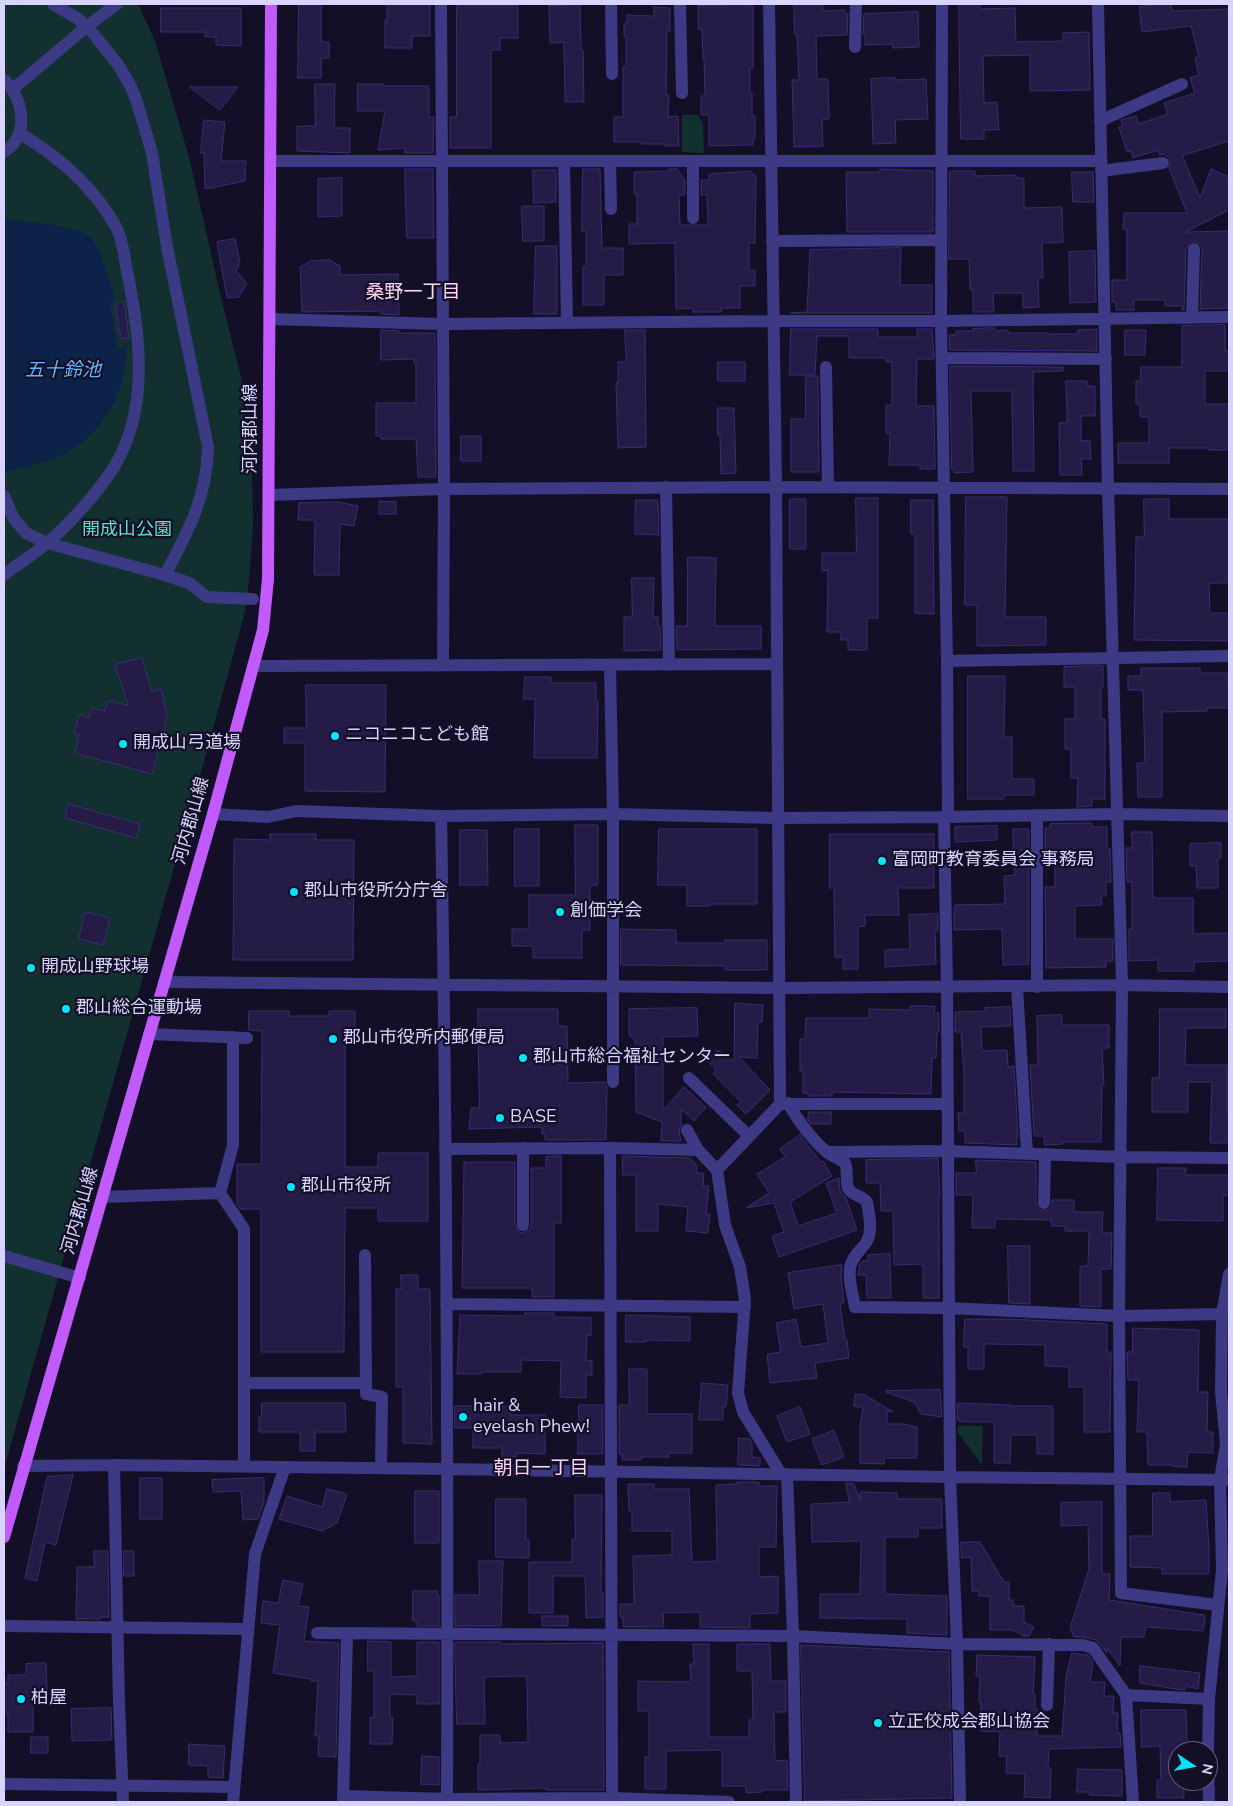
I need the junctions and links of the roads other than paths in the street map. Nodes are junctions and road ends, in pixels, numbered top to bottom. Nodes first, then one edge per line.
1 (53, 4) edge
2 (117, 4) edge
3 (271, 4) edge
4 (441, 4) edge
5 (611, 4) edge
6 (680, 4) edge
7 (769, 4) edge
8 (856, 4) edge
9 (942, 4) edge
10 (1098, 4) edge
11 (86, 27) junction
12 (855, 47) dead end
13 (612, 74) dead end
14 (1182, 84) dead end
15 (8, 85) edge
16 (682, 93) dead end
17 (1100, 121) junction
18 (19, 133) junction
19 (4, 152) edge
20 (270, 161) junction
21 (442, 161) junction
22 (564, 161) junction
23 (610, 161) junction
24 (942, 161) junction
25 (693, 162) junction
26 (770, 162) junction
27 (1163, 163) dead end
28 (1101, 166) junction
29 (611, 208) dead end
30 (693, 218) dead end
31 (941, 240) junction
32 (772, 241) junction
33 (1194, 249) dead end
34 (1105, 318) junction
35 (1192, 318) junction
36 (1229, 318) edge
37 (270, 319) junction
38 (774, 320) junction
39 (941, 321) junction
40 (566, 323) junction
41 (442, 324) junction
42 (942, 358) junction
43 (1106, 358) junction
44 (826, 367) dead end
45 (776, 486) junction
46 (666, 487) junction
47 (828, 487) junction
48 (945, 488) junction
49 (1108, 488) junction
50 (444, 489) junction
51 (1229, 489) edge
52 (269, 495) junction
53 (4, 496) edge
54 (47, 543) junction
55 (4, 575) edge
56 (165, 575) junction
57 (253, 599) dead end
58 (1229, 656) edge
59 (1113, 657) junction
60 (947, 661) junction
61 (777, 664) junction
62 (443, 665) junction
63 (610, 665) junction
64 (669, 665) junction
65 (253, 666) junction
66 (213, 814) junction
67 (613, 814) junction
68 (1117, 814) junction
69 (1037, 815) junction
70 (440, 816) junction
71 (1229, 816) edge
72 (946, 817) junction
73 (777, 818) junction
74 (164, 982) junction
75 (444, 985) junction
76 (1122, 985) junction
77 (613, 987) junction
78 (1017, 987) junction
79 (1037, 987) junction
80 (1229, 987) edge
81 (780, 988) junction
82 (947, 988) junction
83 (150, 1034) junction
84 (233, 1037) junction
85 (247, 1038) dead end
86 (689, 1078) dead end
87 (613, 1082) dead end
88 (784, 1104) junction
89 (947, 1104) junction
90 (687, 1130) dead end
91 (749, 1136) junction
92 (523, 1148) junction
93 (610, 1148) junction
94 (445, 1149) junction
95 (698, 1150) junction
96 (947, 1151) junction
97 (828, 1152) junction
98 (1027, 1153) junction
99 (1045, 1154) junction
100 (1120, 1157) junction
101 (1229, 1158) edge
102 (717, 1170) junction
103 (220, 1194) junction
104 (103, 1196) junction
105 (1044, 1203) dead end
106 (523, 1225) dead end
107 (365, 1255) dead end
108 (4, 1256) edge
109 (1229, 1274) edge
110 (80, 1278) junction
111 (446, 1304) junction
112 (610, 1306) junction
113 (745, 1307) junction
114 (948, 1308) junction
115 (1222, 1314) junction
116 (1119, 1316) junction
117 (244, 1383) junction
118 (366, 1383) junction
119 (114, 1465) junction
120 (23, 1466) junction
121 (244, 1466) junction
122 (285, 1467) junction
123 (381, 1468) junction
124 (448, 1469) junction
125 (612, 1471) junction
126 (784, 1474) junction
127 (950, 1477) junction
128 (1120, 1479) junction
129 (1225, 1480) edge
130 (4, 1537) edge
131 (1218, 1605) junction
132 (4, 1626) edge
133 (117, 1628) junction
134 (248, 1629) junction
135 (317, 1633) dead end
136 (347, 1633) junction
137 (447, 1633) junction
138 (612, 1634) junction
139 (793, 1636) junction
140 (957, 1644) junction
141 (1049, 1644) junction
142 (1126, 1695) junction
143 (1209, 1699) junction
144 (1047, 1705) dead end
145 (1208, 1741) edge
146 (4, 1784) edge
147 (122, 1785) junction
148 (234, 1786) junction
149 (343, 1799) edge
150 (447, 1800) edge
151 (612, 1800) edge
152 (123, 1802) edge
153 (233, 1802) edge
154 (729, 1802) edge
155 (796, 1802) edge
156 (960, 1802) edge
157 (1133, 1802) edge

1 - 11 street
2 - 11 street
3 - 20 main road, 河内郡山線
4 - 21 street
5 - 13 street
6 - 16 street
7 - 26 street
8 - 12 street
9 - 24 street
10 - 17 street
11 - 15 street
11 - 56 street
14 - 17 street
15 - 18 street
17 - 28 street
18 - 19 street
18 - 54 street
20 - 21 street
20 - 37 main road, 河内郡山線
21 - 22 street
21 - 41 street
22 - 23 street
22 - 40 street
23 - 25 street
23 - 29 street
24 - 26 street
24 - 28 street
24 - 31 street
25 - 26 street
25 - 30 street
26 - 32 street
27 - 28 street
28 - 34 street
31 - 32 street
31 - 39 street
32 - 38 street
33 - 35 street
34 - 35 street
34 - 39 street
34 - 43 street
35 - 36 street
37 - 41 street
37 - 52 main road, 河内郡山線
38 - 39 street
38 - 40 street
38 - 45 street
39 - 42 street
40 - 41 street
41 - 50 street
42 - 43 street
42 - 48 street
43 - 49 street
44 - 47 street
45 - 46 street
45 - 47 street
45 - 61 street
46 - 50 street
46 - 64 street
47 - 48 street
48 - 49 street
48 - 60 street
49 - 51 street
49 - 59 street
50 - 52 street
50 - 62 street
52 - 65 main road, 河内郡山線
53 - 54 street
54 - 55 street
54 - 56 street
56 - 57 street
58 - 59 street
59 - 60 street
59 - 68 street
60 - 72 street
61 - 64 street
61 - 73 street
62 - 63 street
62 - 65 street
63 - 64 street
63 - 67 street
65 - 66 main road, 河内郡山線
66 - 70 street
66 - 74 main road, 河内郡山線
67 - 70 street
67 - 73 street
67 - 77 street
68 - 69 street
68 - 71 street
68 - 76 street
69 - 72 street
69 - 79 street
70 - 75 street
72 - 73 street
72 - 82 street
73 - 81 street
74 - 75 street
74 - 83 main road, 河内郡山線
75 - 77 street
75 - 94 street
76 - 79 street
76 - 80 street
76 - 100 street
77 - 81 street
77 - 87 street
78 - 79 street
78 - 82 street
78 - 98 street
81 - 82 street
81 - 88 street
82 - 89 street
83 - 84 street
83 - 104 main road, 河内郡山線
84 - 85 street
84 - 103 street
86 - 91 street
88 - 89 street
88 - 91 street
88 - 97 street
89 - 96 street
90 - 95 street
91 - 102 street
92 - 93 street
92 - 94 street
92 - 106 street
93 - 95 street
93 - 112 street
94 - 111 street
95 - 102 street
96 - 97 street
96 - 98 street
96 - 114 street
97 - 114 street
98 - 99 street
99 - 100 street
99 - 105 street
100 - 101 street
100 - 116 street
102 - 113 street
103 - 104 street
103 - 117 street
104 - 110 main road, 河内郡山線
107 - 118 street
108 - 110 street
109 - 115 street
110 - 120 main road, 河内郡山線
111 - 112 street
111 - 124 street
112 - 113 street
112 - 125 street
113 - 126 street
114 - 116 street
114 - 127 street
115 - 116 street
115 - 129 street
116 - 128 street
117 - 118 street
117 - 121 street
118 - 123 street
119 - 120 street
119 - 121 street
119 - 133 street
120 - 130 main road, 河内郡山線
121 - 122 street
122 - 123 street
122 - 134 street
123 - 124 street
124 - 125 street
124 - 137 street
125 - 126 street
125 - 138 street
126 - 127 street
126 - 139 street
127 - 128 street
127 - 140 street
128 - 129 street
128 - 131 street
129 - 131 street
131 - 143 street
132 - 133 street
133 - 134 street
133 - 147 street
134 - 148 street
135 - 136 street
136 - 137 street
136 - 149 street
137 - 138 street
137 - 150 street
138 - 139 street
138 - 151 street
139 - 140 street
139 - 155 street
140 - 141 street
140 - 156 street
141 - 142 street
141 - 144 street
142 - 143 street
142 - 157 street
143 - 145 street
146 - 147 street
147 - 148 street
147 - 152 street
148 - 153 street
149 - 150 street
150 - 151 street
151 - 154 street

